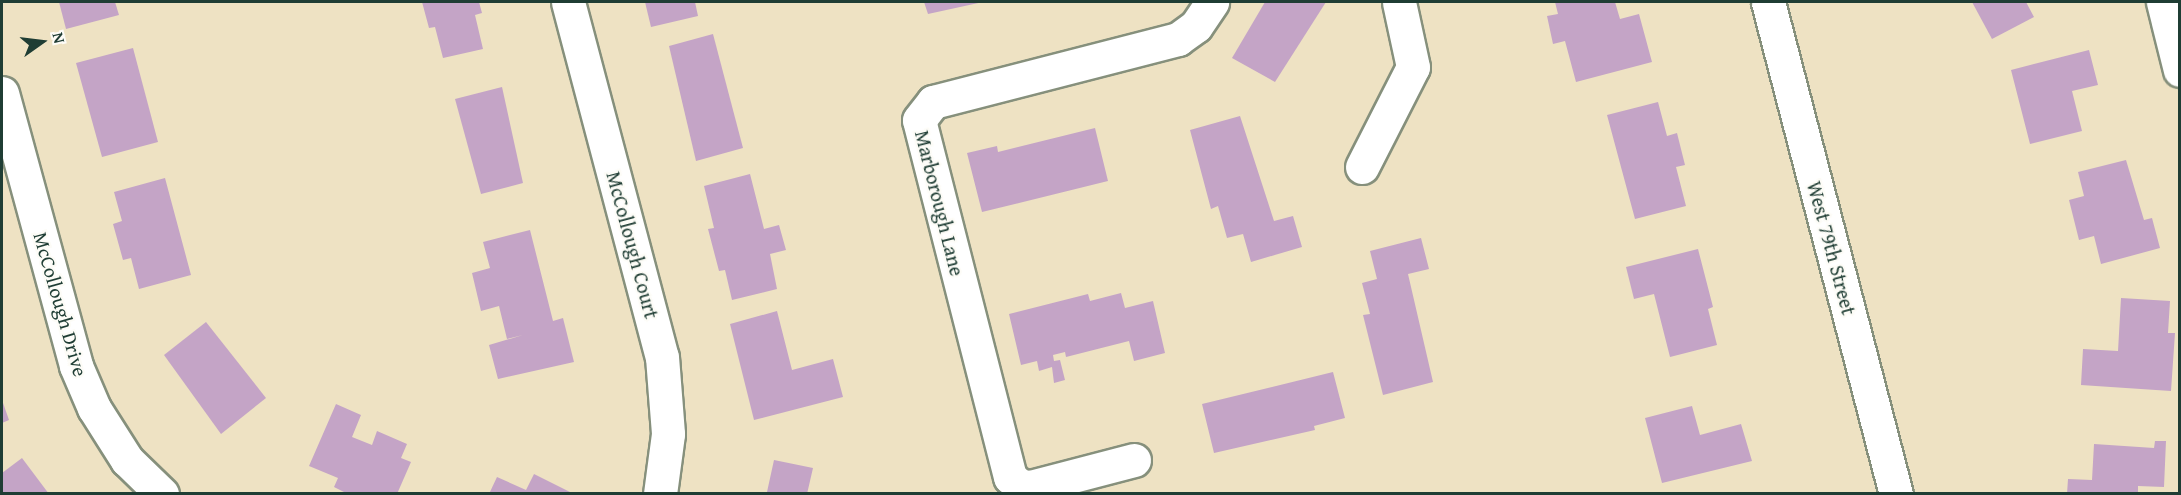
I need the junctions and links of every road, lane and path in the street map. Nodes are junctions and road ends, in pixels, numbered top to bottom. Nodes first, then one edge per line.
1 (568, 2) edge
2 (1212, 2) edge
3 (1399, 2) edge
4 (1768, 2) edge
5 (2163, 2) edge
6 (2180, 70) edge
7 (2, 93) edge
8 (1362, 167) dead end
9 (1134, 460) dead end
10 (162, 494) edge
11 (660, 494) edge
12 (1896, 494) edge

1 - 11 street, McCollough Court
2 - 9 street, Marborough Lane
3 - 8 street
4 - 12 street, West 79th Street
5 - 6 street
7 - 10 street, McCollough Drive

